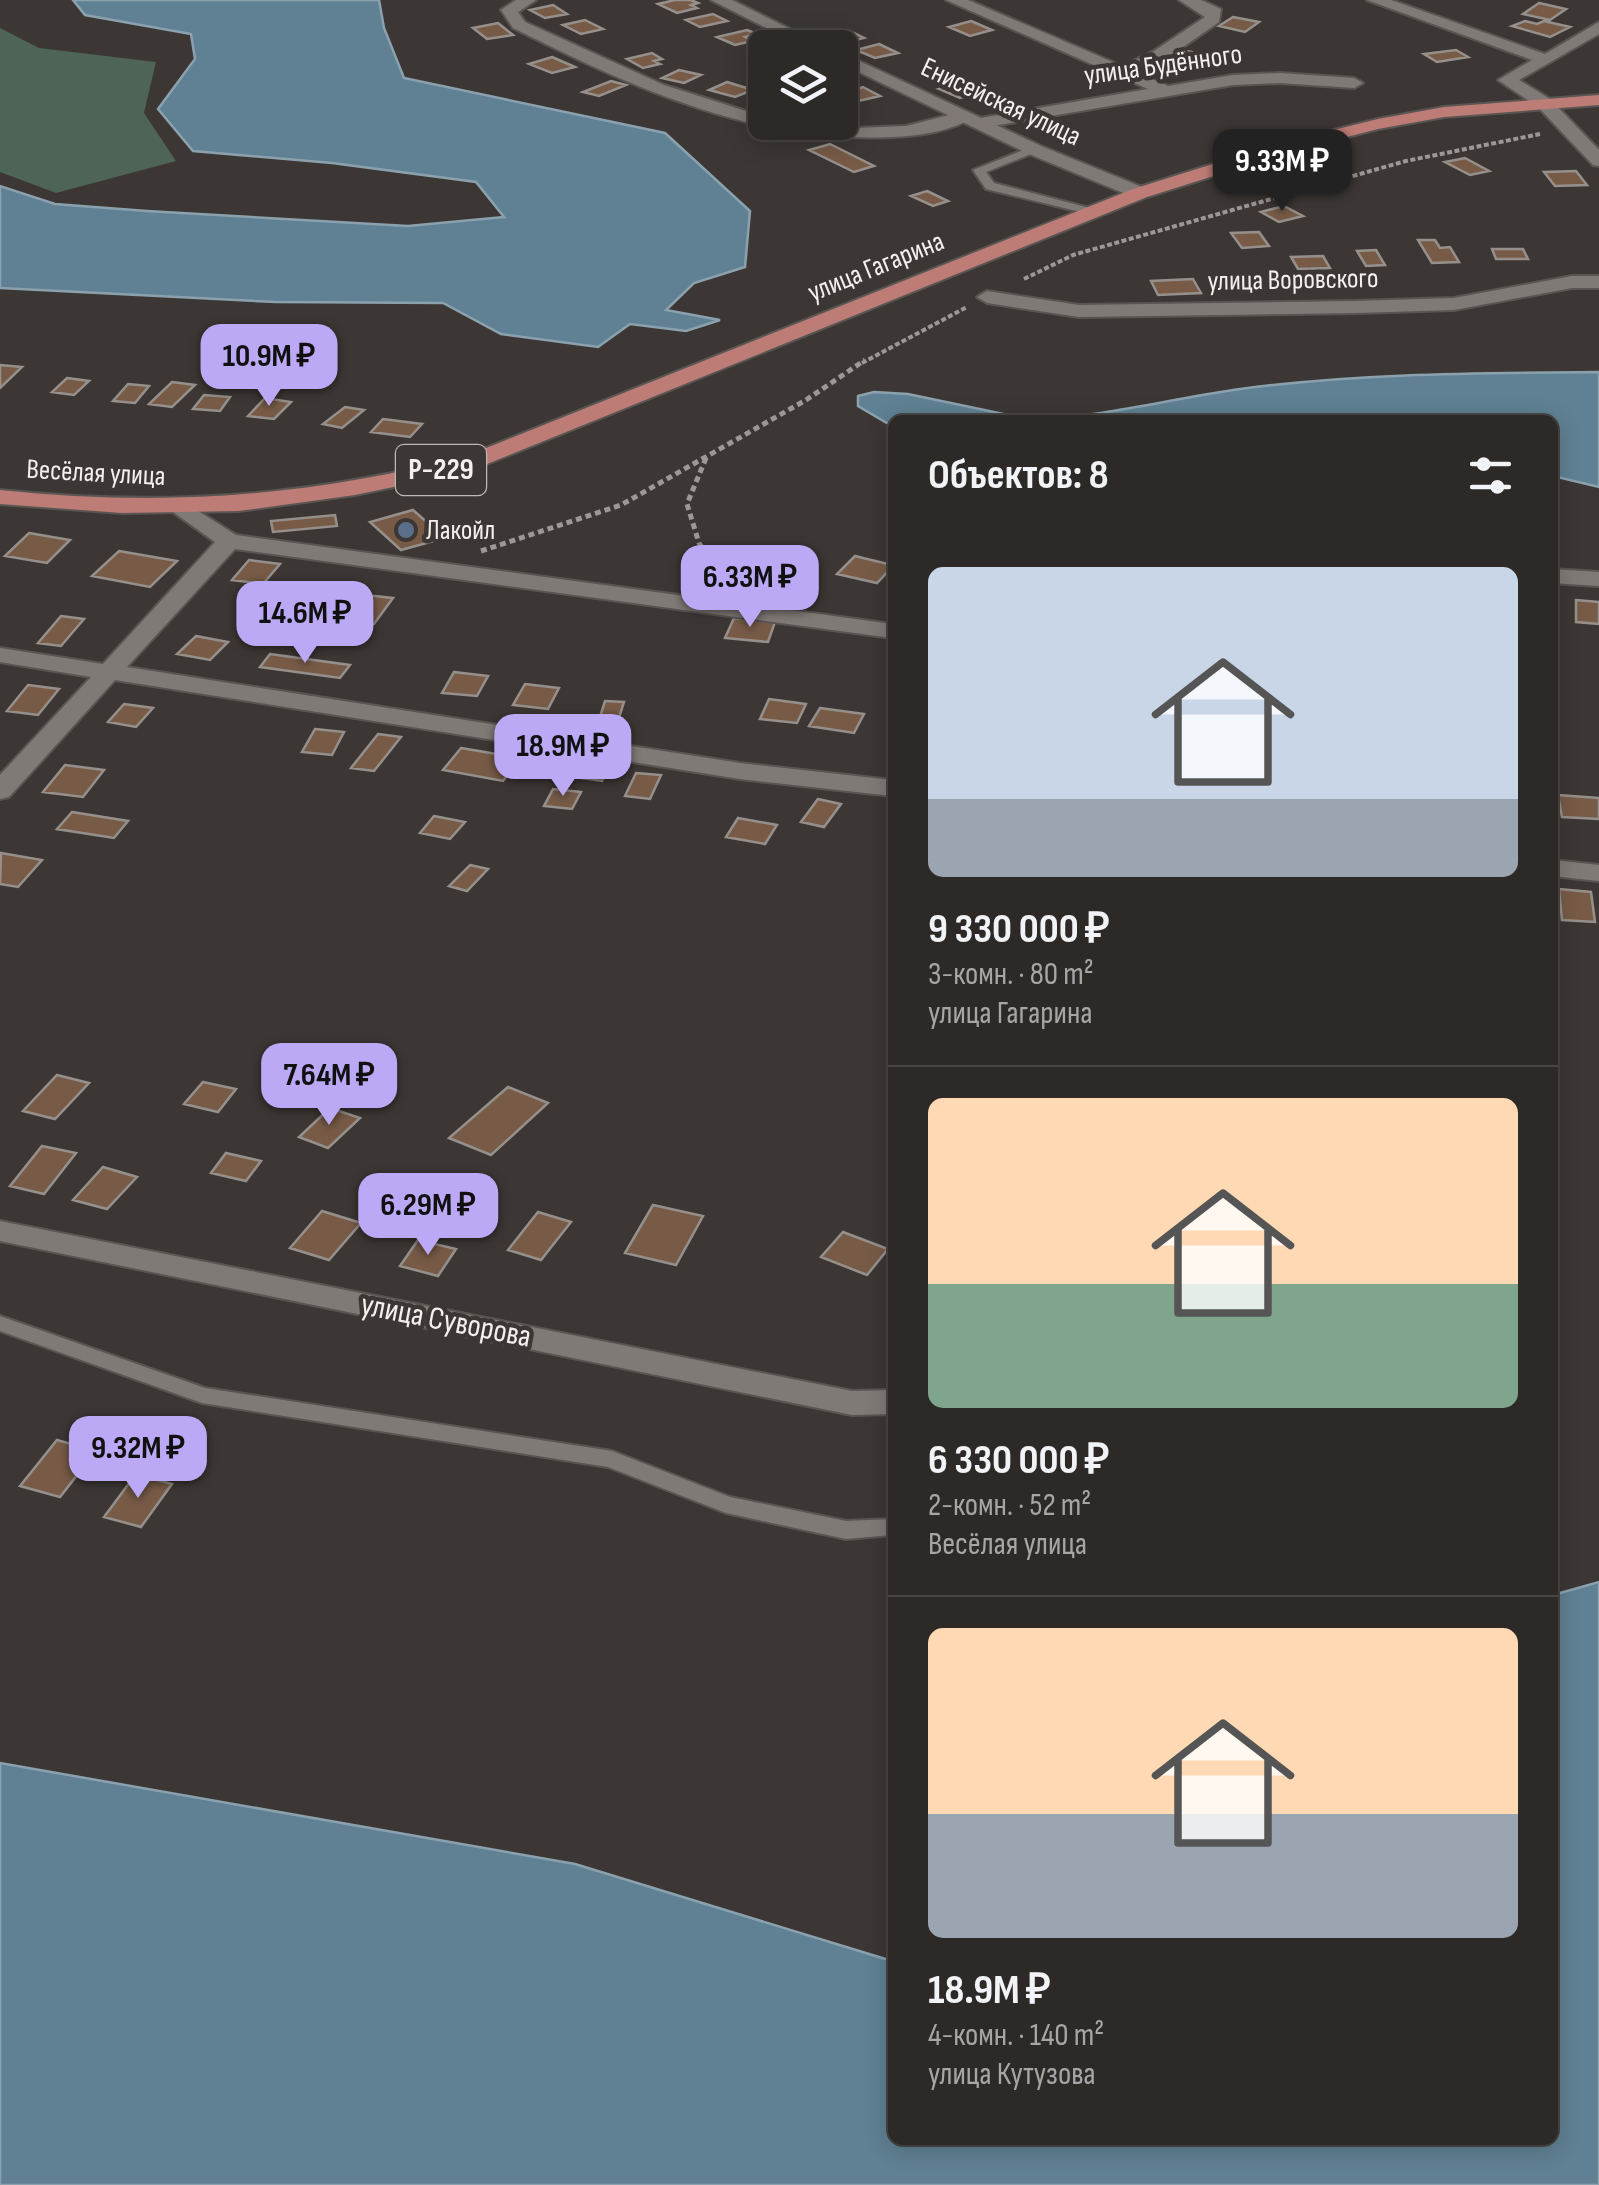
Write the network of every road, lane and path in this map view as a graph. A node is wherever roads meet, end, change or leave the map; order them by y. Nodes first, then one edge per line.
1 (528, 0) edge
2 (719, 0) edge
3 (954, 0) edge
4 (1188, 0) edge
5 (1375, 0) edge
6 (1599, 26) edge
7 (782, 30) edge
8 (1599, 47) edge
9 (1568, 48) junction
10 (1544, 59) junction
11 (858, 66) edge
12 (1120, 73) junction
13 (1354, 83) dead end
14 (1164, 90) junction
15 (1599, 100) edge
16 (1544, 103) junction
17 (973, 120) junction
18 (1566, 128) junction
19 (1035, 150) junction
20 (1599, 160) edge
21 (1140, 193) junction
22 (1093, 214) junction
23 (1599, 282) edge
24 (987, 297) junction
25 (706, 457) junction
26 (0, 496) edge
27 (181, 507) junction
28 (229, 541) junction
29 (473, 553) dead end
30 (1558, 576) edge
31 (1599, 579) edge
32 (742, 609) junction
33 (888, 630) edge
34 (0, 655) edge
35 (114, 671) junction
36 (888, 788) edge
37 (0, 790) edge
38 (1558, 869) edge
39 (1599, 873) edge
40 (0, 1230) edge
41 (0, 1323) edge
42 (888, 1402) edge
43 (888, 1527) edge

1 - 17 street, улица Будённого
2 - 7 street
3 - 12 street
4 - 12 street
5 - 10 street
6 - 9 street
8 - 9 street
9 - 10 street
10 - 16 street
11 - 17 street, Енисейская улица
12 - 14 street
13 - 14 street, улица Будённого
14 - 17 street, улица Будённого
15 - 16 main road, улица Гагарина / Р-229
16 - 18 street
16 - 21 main road, улица Гагарина / Р-229
17 - 19 street, Енисейская улица
18 - 20 street
18 - 24 path
19 - 21 street, Енисейская улица
19 - 22 lane
21 - 22 main road, улица Гагарина / Р-229
22 - 27 main road, улица Гагарина / Р-229
23 - 24 street, улица Воровского
24 - 25 path
25 - 29 path
25 - 32 path
26 - 27 main road, Весёлая улица / Р-229
27 - 28 street, Весёлая улица
28 - 32 street, Весёлая улица
28 - 35 street
30 - 31 street
32 - 33 street, Весёлая улица
34 - 35 street
35 - 36 street
35 - 37 street
38 - 39 street
40 - 42 street, улица Суворова
41 - 43 lane

